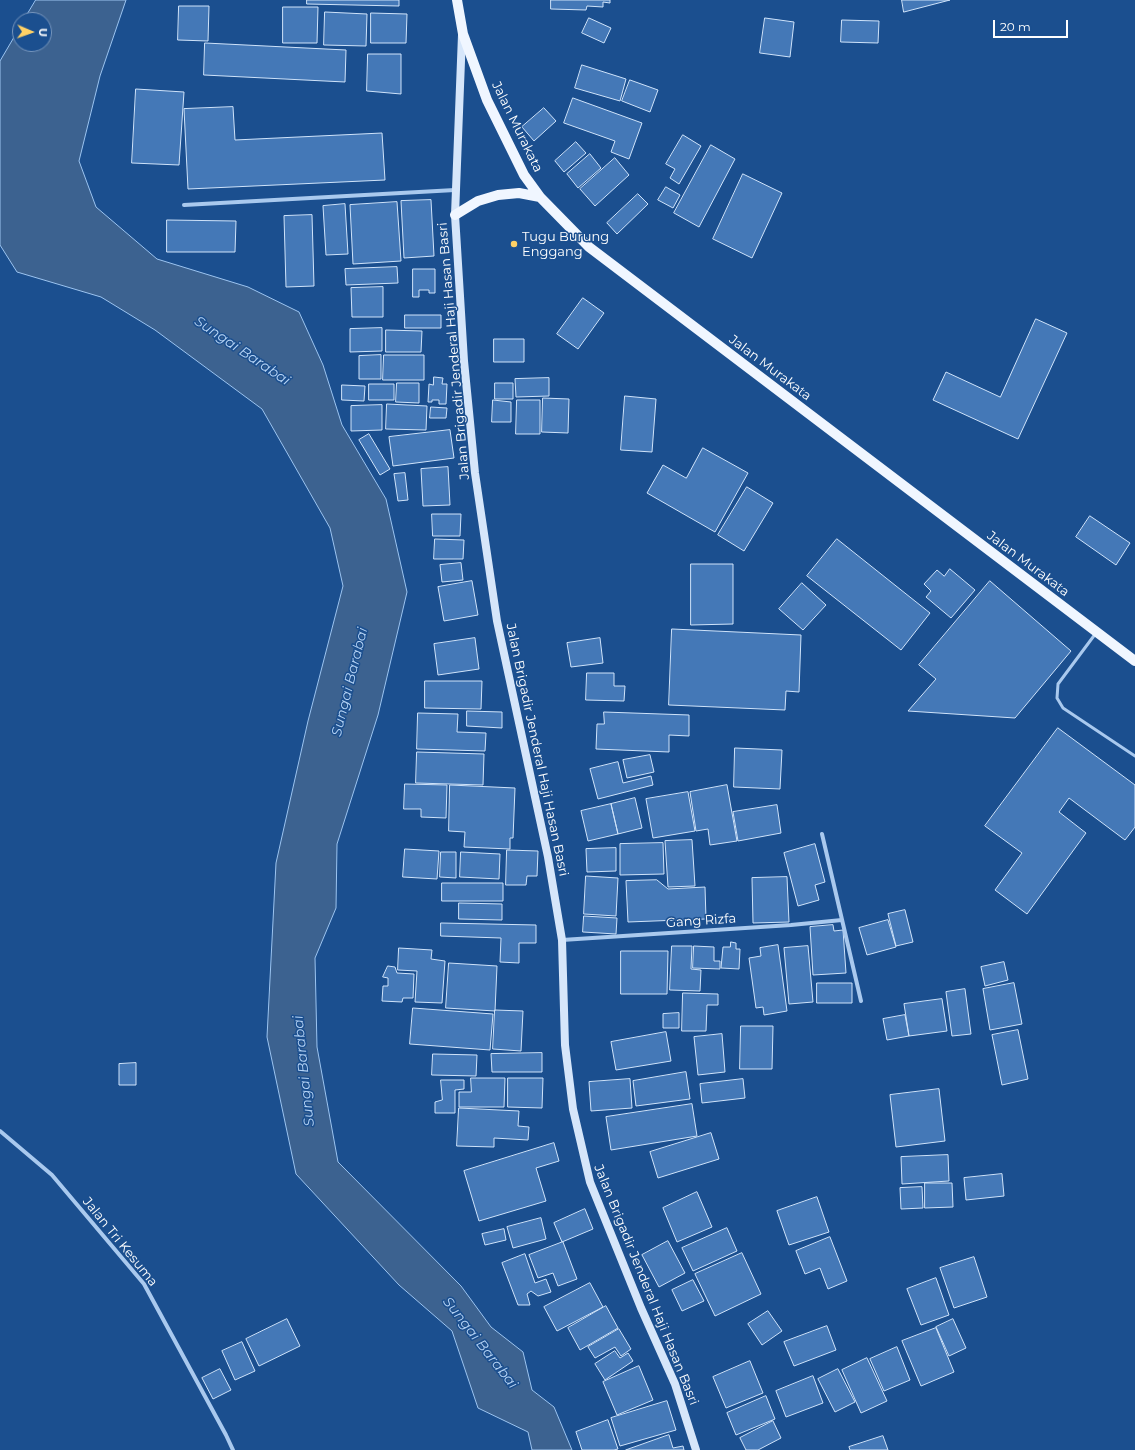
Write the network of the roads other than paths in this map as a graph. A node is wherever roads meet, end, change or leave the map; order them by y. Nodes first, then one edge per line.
1 (457, 0) edge
2 (462, 34) junction
3 (455, 190) junction
4 (540, 197) junction
5 (184, 205) dead end
6 (455, 215) junction
7 (1096, 632) junction
8 (1135, 661) edge
9 (1135, 756) edge
10 (822, 834) dead end
11 (842, 920) junction
12 (562, 940) junction
13 (861, 1001) dead end
14 (0, 1131) edge
15 (233, 1450) edge
16 (696, 1450) edge

1 - 2 main road, Jalan Murakata
2 - 3 main road, Jalan Brigadir Jenderal Haji Hasan Basri
2 - 4 main road, Jalan Murakata
3 - 5 street
3 - 6 main road, Jalan Brigadir Jenderal Haji Hasan Basri
4 - 6 main road
4 - 7 main road, Jalan Murakata
6 - 12 main road, Jalan Brigadir Jenderal Haji Hasan Basri
7 - 8 main road, Jalan Murakata
7 - 9 lane
10 - 11 street
11 - 12 street, Gang Rizfa
11 - 13 street
12 - 16 main road, Jalan Brigadir Jenderal Haji Hasan Basri
14 - 15 street, Jalan Tri Kesuma

